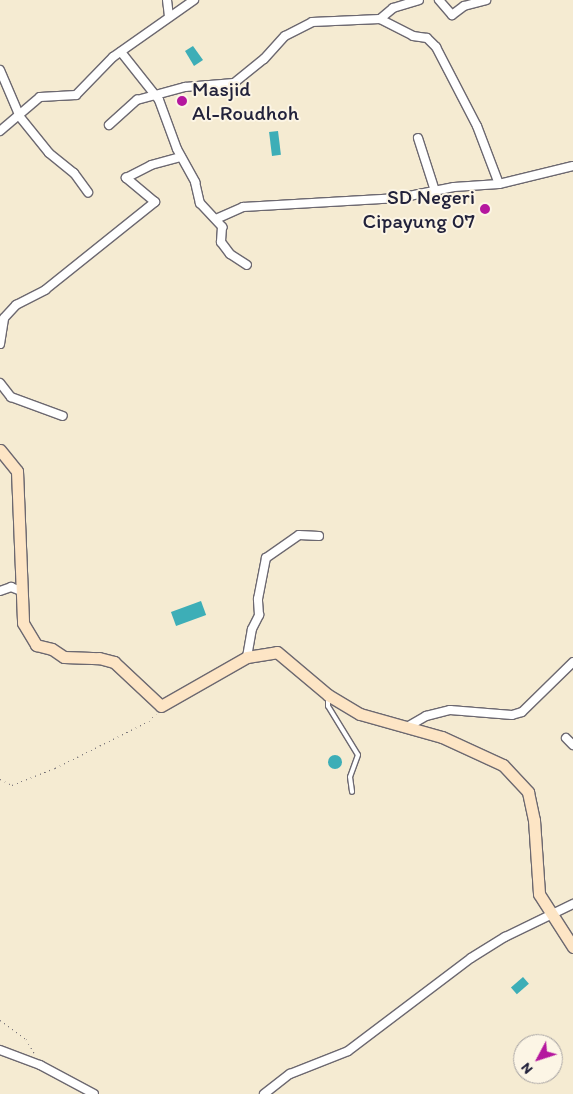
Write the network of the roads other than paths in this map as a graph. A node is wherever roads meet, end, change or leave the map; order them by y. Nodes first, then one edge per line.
1 (167, 0) edge
2 (194, 0) edge
3 (419, 0) edge
4 (439, 0) edge
5 (486, 0) edge
6 (169, 16) junction
7 (380, 19) junction
8 (121, 52) junction
9 (0, 70) edge
10 (155, 94) junction
11 (20, 117) junction
12 (109, 125) dead end
13 (0, 131) edge
14 (418, 138) dead end
15 (181, 157) junction
16 (573, 166) edge
17 (499, 184) junction
18 (434, 191) junction
19 (88, 192) dead end
20 (216, 218) junction
21 (247, 265) dead end
22 (0, 344) edge
23 (0, 384) edge
24 (63, 416) dead end
25 (0, 450) edge
26 (319, 536) dead end
27 (0, 591) edge
28 (21, 591) junction
29 (247, 657) junction
30 (573, 662) edge
31 (328, 695) junction
32 (407, 727) junction
33 (566, 738) dead end
34 (573, 745) edge
35 (352, 792) dead end
36 (573, 904) edge
37 (552, 916) junction
38 (573, 947) edge
39 (0, 1050) edge
40 (94, 1094) edge
41 (264, 1094) edge

1 - 6 street
2 - 6 street
3 - 7 street
4 - 5 street
6 - 8 street
7 - 10 street
7 - 17 street
8 - 10 street
8 - 11 street
9 - 11 street
10 - 12 street
10 - 15 street
11 - 13 street
11 - 19 street
14 - 18 street
15 - 20 street
15 - 22 street
16 - 17 street
17 - 18 street
18 - 20 street
20 - 21 street
23 - 24 street
25 - 28 street
26 - 29 street
27 - 28 street
28 - 29 street
29 - 31 street
30 - 32 street
31 - 32 street
31 - 35 lane
32 - 37 street
33 - 34 street
36 - 37 street
37 - 38 street
37 - 41 street
39 - 40 street

